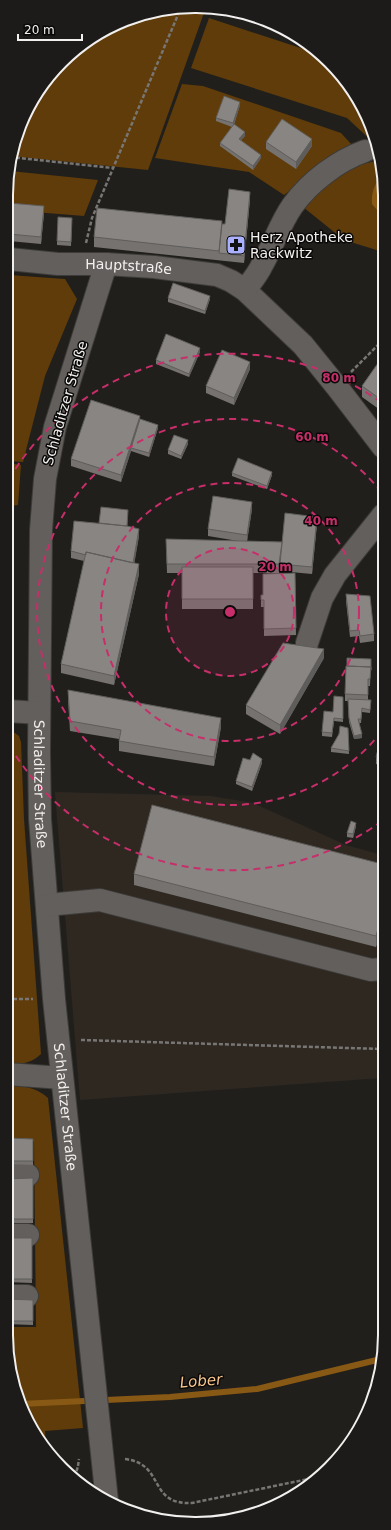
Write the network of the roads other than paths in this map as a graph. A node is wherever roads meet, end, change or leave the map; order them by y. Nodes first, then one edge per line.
1 (365, 151) dead end
2 (13, 259) edge
3 (106, 264) junction
4 (245, 290) junction
5 (378, 440) edge
6 (378, 521) edge
7 (307, 643) dead end
8 (13, 711) edge
9 (39, 713) junction
10 (47, 905) junction
11 (378, 969) edge
12 (13, 1074) edge
13 (62, 1078) junction
14 (13, 1175) edge
15 (28, 1175) dead end
16 (13, 1235) edge
17 (28, 1235) dead end
18 (106, 1494) edge

1 - 4 street
2 - 3 street, Hauptstraße
3 - 4 street, Hauptstraße
3 - 9 street, Schladitzer Straße
4 - 5 street, Hauptstraße
6 - 7 street
8 - 9 street, Schladitzer Straße
9 - 10 street, Schladitzer Straße
10 - 11 street
10 - 13 street, Schladitzer Straße
12 - 13 street
13 - 18 street, Schladitzer Straße
14 - 15 street
16 - 17 street

